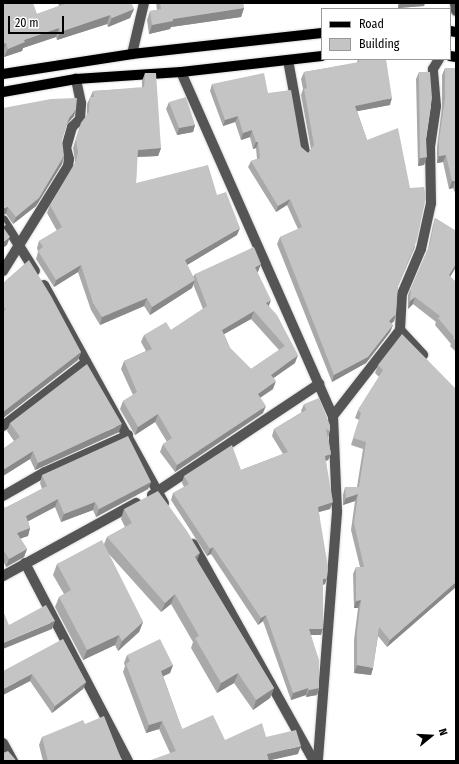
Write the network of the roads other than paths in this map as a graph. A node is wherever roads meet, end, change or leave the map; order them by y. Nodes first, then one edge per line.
1 (144, 3) edge
2 (455, 3) edge
3 (456, 11) edge
4 (321, 33) edge
5 (132, 54) junction
6 (321, 56) edge
7 (288, 60) junction
8 (438, 60) edge
9 (180, 72) junction
10 (3, 74) edge
11 (76, 79) junction
12 (3, 92) edge
13 (305, 153) edge
14 (3, 220) edge
15 (19, 248) junction
16 (3, 271) edge
17 (400, 330) junction
18 (86, 362) junction
19 (431, 364) edge
20 (319, 384) junction
21 (333, 416) junction
22 (3, 426) edge
23 (128, 435) junction
24 (156, 492) junction
25 (3, 496) edge
26 (170, 512) edge
27 (189, 537) edge
28 (25, 563) junction
29 (3, 576) edge
30 (3, 743) edge
31 (12, 761) edge
32 (128, 761) edge
33 (314, 761) edge
34 (318, 761) edge

1 - 5 street
2 - 3 street
4 - 5 main road
5 - 10 main road
6 - 7 main road
7 - 9 main road
7 - 13 street
8 - 17 street
9 - 11 main road
9 - 20 street
11 - 12 main road
11 - 15 street
14 - 15 street
15 - 16 street
15 - 18 street
17 - 19 street
17 - 21 street
18 - 22 street
18 - 23 street
20 - 21 street
20 - 24 street
21 - 34 street
23 - 24 street
23 - 25 street
24 - 26 street
24 - 28 street
27 - 33 street
28 - 29 street
28 - 32 street
30 - 31 street

